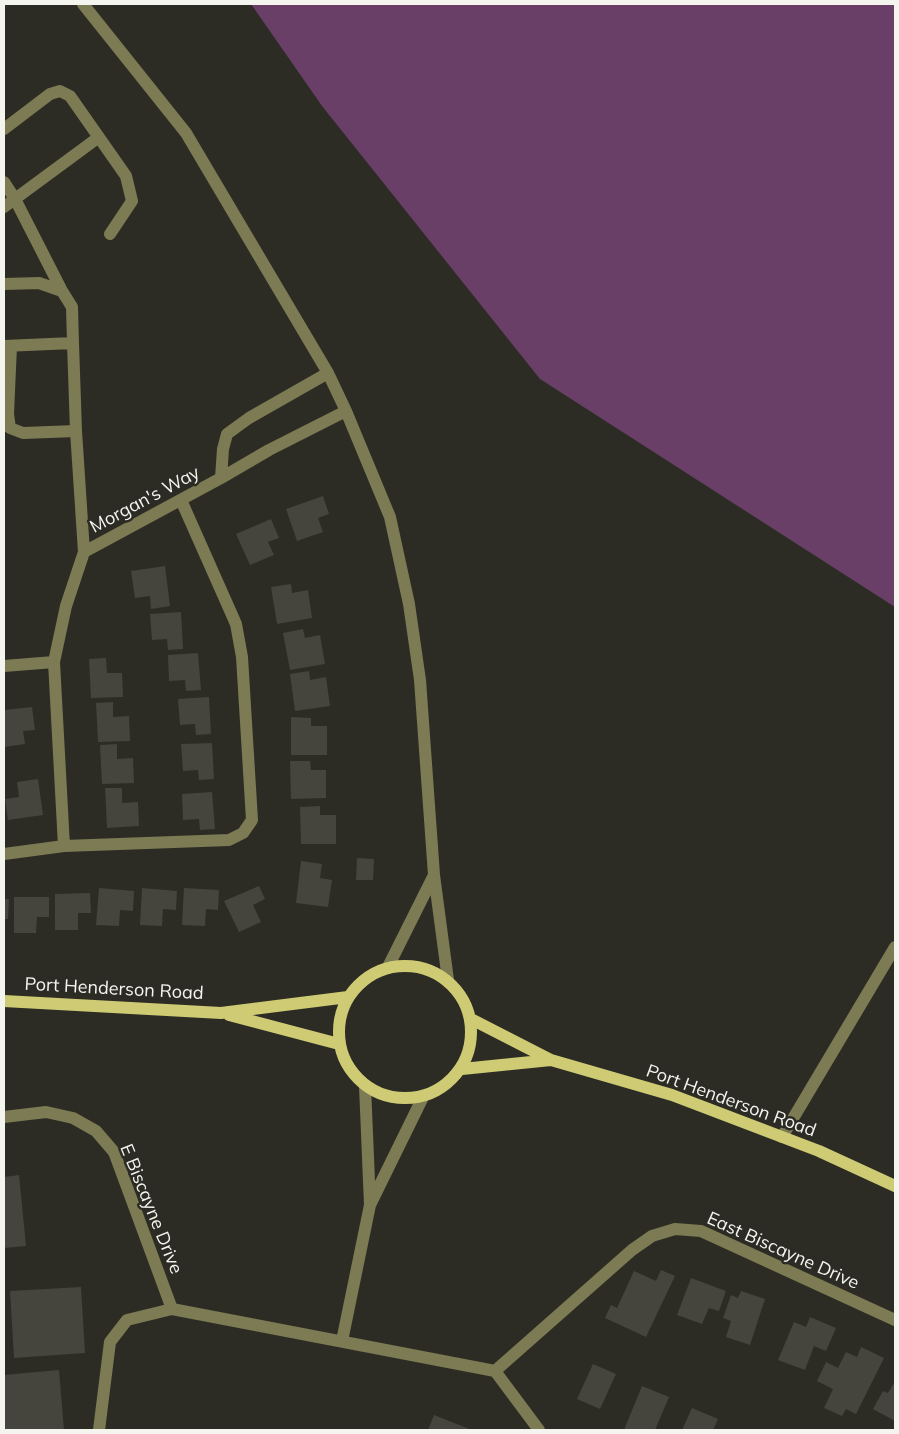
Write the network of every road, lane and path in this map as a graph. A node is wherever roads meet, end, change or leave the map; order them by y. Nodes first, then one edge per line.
1 (83, 4) edge
2 (4, 129) edge
3 (99, 137) junction
4 (4, 182) edge
5 (15, 199) junction
6 (4, 207) edge
7 (110, 234) dead end
8 (4, 284) edge
9 (62, 291) junction
10 (74, 343) junction
11 (8, 346) edge
12 (328, 373) junction
13 (346, 411) junction
14 (76, 431) junction
15 (221, 478) junction
16 (181, 500) junction
17 (84, 552) junction
18 (54, 662) junction
19 (4, 666) edge
20 (64, 846) junction
21 (4, 854) edge
22 (434, 875) junction
23 (895, 947) edge
24 (388, 967) junction
25 (448, 980) junction
26 (348, 997) junction
27 (4, 1001) edge
28 (222, 1013) junction
29 (472, 1019) junction
30 (339, 1044) junction
31 (551, 1060) junction
32 (462, 1068) junction
33 (365, 1086) junction
34 (423, 1097) junction
35 (4, 1116) edge
36 (782, 1137) junction
37 (895, 1186) edge
38 (370, 1205) junction
39 (172, 1309) junction
40 (895, 1320) edge
41 (342, 1341) junction
42 (495, 1371) junction
43 (99, 1430) edge
44 (538, 1430) edge

1 - 12 street
2 - 3 street
3 - 5 street
3 - 7 street
4 - 5 street
5 - 6 street
5 - 9 street
8 - 9 street
9 - 10 street
10 - 11 street
10 - 14 street
11 - 14 street
12 - 13 street
12 - 15 street, Morgan's Way
13 - 15 street, Morgan's Way
13 - 22 street
14 - 17 street
15 - 16 street, Morgan's Way
16 - 17 street, Morgan's Way
16 - 20 street
17 - 18 street
18 - 19 street
18 - 20 street
20 - 21 street
22 - 24 street
22 - 25 street
23 - 36 street
24 - 25 main road
24 - 26 main road
25 - 29 main road
26 - 28 main road, Port Henderson Road
26 - 30 main road
27 - 28 main road, Port Henderson Road
28 - 30 main road, Port Henderson Road
29 - 31 main road, Port Henderson Road
29 - 32 main road
30 - 33 main road
31 - 32 main road, Port Henderson Road
31 - 36 main road, Port Henderson Road
32 - 34 main road
33 - 34 main road
33 - 38 street
34 - 38 street
35 - 39 street, E Biscayne Drive
36 - 37 main road, Port Henderson Road
38 - 41 street
39 - 41 street
39 - 43 street
40 - 42 street, East Biscayne Drive
41 - 42 street
42 - 44 street

